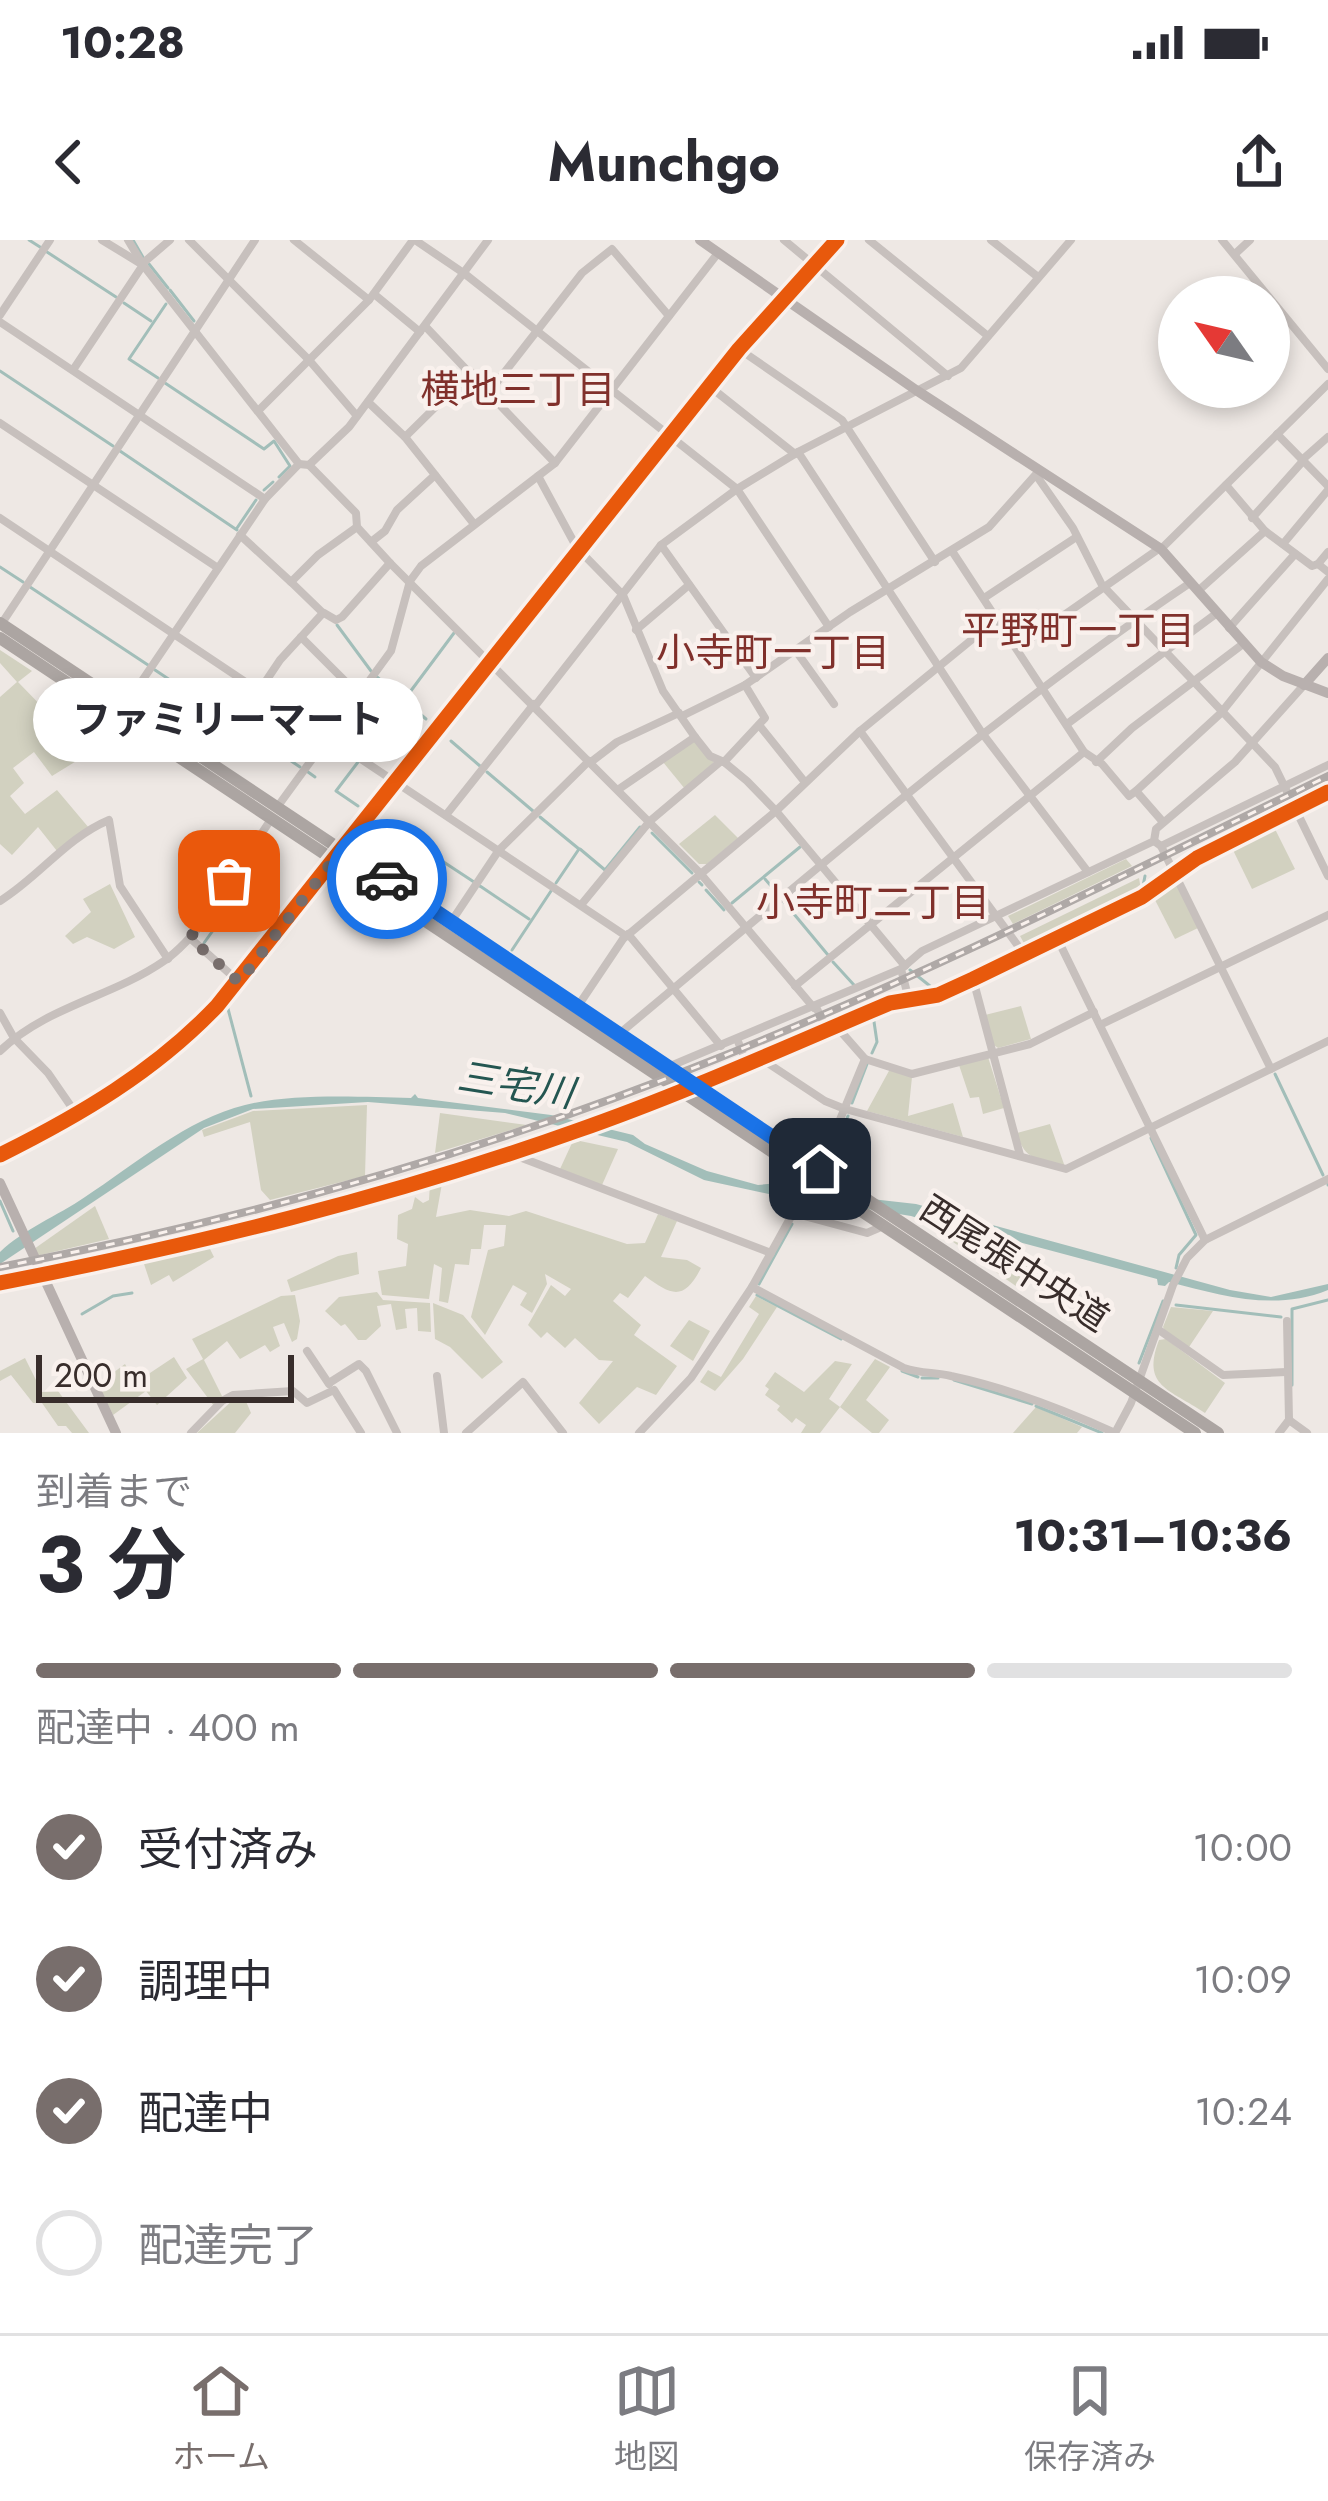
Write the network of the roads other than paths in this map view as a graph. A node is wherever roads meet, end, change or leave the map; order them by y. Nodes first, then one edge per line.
1 (50, 240) edge
2 (102, 240) edge
3 (128, 240) edge
4 (170, 240) edge
5 (189, 240) edge
6 (255, 240) edge
7 (294, 240) edge
8 (414, 240) edge
9 (488, 240) edge
10 (700, 240) edge
11 (784, 240) edge
12 (837, 240) edge
13 (869, 240) edge
14 (992, 240) edge
15 (1071, 240) edge
16 (1222, 240) edge
17 (1250, 240) edge
18 (718, 253) junction
19 (1235, 254) junction
20 (143, 264) junction
21 (812, 266) junction
22 (465, 274) junction
23 (1038, 277) junction
24 (230, 278) junction
25 (371, 297) junction
26 (782, 297) junction
27 (669, 316) junction
28 (0, 318) edge
29 (423, 329) junction
30 (537, 330) junction
31 (195, 331) junction
32 (988, 336) junction
33 (739, 349) junction
34 (309, 360) junction
35 (1328, 369) edge
36 (73, 370) junction
37 (471, 372) junction
38 (948, 376) junction
39 (1328, 384) edge
40 (709, 386) junction
41 (611, 389) junction
42 (916, 390) junction
43 (490, 391) junction
44 (368, 402) junction
45 (258, 411) junction
46 (139, 415) junction
47 (357, 416) junction
48 (0, 423) edge
49 (844, 424) junction
50 (1277, 434) junction
51 (670, 435) junction
52 (405, 437) junction
53 (1328, 437) edge
54 (796, 453) junction
55 (1302, 460) junction
56 (555, 463) junction
57 (304, 464) junction
58 (1037, 473) junction
59 (435, 475) junction
60 (538, 476) junction
61 (93, 484) junction
62 (1226, 485) junction
63 (736, 488) junction
64 (1328, 488) edge
65 (265, 499) junction
66 (0, 518) edge
67 (1252, 518) junction
68 (474, 524) junction
69 (357, 527) junction
70 (1265, 531) junction
71 (240, 535) junction
72 (1076, 538) junction
73 (371, 542) junction
74 (1282, 544) junction
75 (661, 545) junction
76 (577, 548) junction
77 (1160, 548) junction
78 (49, 551) junction
79 (952, 551) junction
80 (1328, 552) edge
81 (1295, 554) junction
82 (935, 562) junction
83 (390, 563) junction
84 (1318, 564) junction
85 (218, 568) junction
86 (1328, 576) edge
87 (410, 581) junction
88 (291, 582) junction
89 (689, 585) junction
90 (1104, 587) junction
91 (1194, 587) junction
92 (888, 590) junction
93 (622, 595) junction
94 (984, 598) junction
95 (323, 614) junction
96 (1217, 614) junction
97 (998, 619) junction
98 (1135, 620) junction
99 (0, 623) edge
100 (829, 627) junction
101 (1229, 628) junction
102 (636, 630) junction
103 (173, 634) junction
104 (0, 638) edge
105 (301, 638) junction
106 (1243, 644) junction
107 (1017, 648) junction
108 (796, 651) junction
109 (1163, 651) junction
110 (1328, 658) edge
111 (490, 660) junction
112 (1261, 662) junction
113 (938, 666) junction
114 (756, 678) junction
115 (1192, 682) junction
116 (746, 685) junction
117 (1304, 685) junction
118 (1043, 686) junction
119 (260, 691) junction
120 (1328, 694) edge
121 (359, 695) junction
122 (834, 704) dead end
123 (534, 705) junction
124 (125, 706) junction
125 (1221, 713) junction
126 (681, 714) junction
127 (1066, 724) junction
128 (759, 725) junction
129 (860, 731) junction
130 (982, 733) junction
131 (328, 736) junction
132 (695, 737) junction
133 (1251, 745) junction
134 (1084, 752) junction
135 (590, 762) junction
136 (722, 762) junction
137 (1096, 762) junction
138 (212, 763) junction
139 (1328, 765) edge
140 (395, 781) junction
141 (804, 782) junction
142 (1285, 787) junction
143 (619, 789) junction
144 (1136, 790) junction
145 (1328, 792) edge
146 (1029, 794) junction
147 (908, 795) junction
148 (1295, 808) junction
149 (776, 811) junction
150 (275, 812) junction
151 (446, 815) junction
152 (650, 821) junction
153 (1163, 822) junction
154 (1158, 844) junction
155 (500, 850) junction
156 (338, 854) junction
157 (952, 856) junction
158 (822, 866) junction
159 (1088, 872) junction
160 (700, 874) junction
161 (1175, 874) junction
162 (1328, 876) edge
163 (0, 901) edge
164 (581, 905) junction
165 (1328, 914) edge
166 (997, 916) junction
167 (452, 922) junction
168 (871, 925) junction
169 (746, 928) junction
170 (627, 935) junction
171 (190, 938) junction
172 (1058, 938) junction
173 (1024, 954) junction
174 (168, 958) junction
175 (903, 968) junction
176 (1221, 968) junction
177 (973, 979) junction
178 (239, 982) junction
179 (795, 986) junction
180 (674, 989) junction
181 (909, 1000) junction
182 (578, 1006) junction
183 (815, 1008) junction
184 (1094, 1012) junction
185 (0, 1013) edge
186 (1100, 1025) junction
187 (832, 1028) junction
188 (619, 1034) junction
189 (14, 1038) junction
190 (737, 1039) junction
191 (1328, 1041) edge
192 (721, 1046) junction
193 (0, 1051) edge
194 (993, 1053) junction
195 (760, 1058) junction
196 (865, 1059) junction
197 (747, 1064) junction
198 (668, 1067) junction
199 (1271, 1069) junction
200 (694, 1084) junction
201 (679, 1091) junction
202 (845, 1109) junction
203 (76, 1115) junction
204 (1150, 1129) junction
205 (508, 1153) junction
206 (0, 1155) edge
207 (1020, 1156) junction
208 (814, 1174) junction
209 (1328, 1179) edge
210 (0, 1183) edge
211 (878, 1225) junction
212 (1205, 1240) junction
213 (771, 1253) junction
214 (40, 1276) junction
215 (0, 1283) edge
216 (752, 1287) junction
217 (1287, 1321) dead end
218 (1159, 1330) junction
219 (307, 1351) dead end
220 (1286, 1372) junction
221 (436, 1376) dead end
222 (331, 1386) junction
223 (1137, 1387) junction
224 (1288, 1420) junction
225 (116, 1433) edge
226 (191, 1433) edge
227 (361, 1433) edge
228 (397, 1433) edge
229 (444, 1433) edge
230 (466, 1433) edge
231 (563, 1433) edge
232 (639, 1433) edge
233 (1195, 1433) edge
234 (1218, 1433) edge
235 (1279, 1433) edge
236 (1306, 1433) edge

1 - 28 street
2 - 20 street
3 - 20 street
4 - 20 street
5 - 24 street
6 - 24 street
7 - 25 street
8 - 22 street
8 - 25 street
9 - 22 street
10 - 18 street
11 - 21 street
12 - 21 street
13 - 32 street
14 - 23 street
15 - 23 street
16 - 19 street
17 - 19 street
18 - 26 street
18 - 27 street
19 - 35 street
20 - 31 street
20 - 36 street
21 - 26 street
21 - 38 street
22 - 29 street
22 - 30 street
23 - 32 street
24 - 31 street
24 - 34 street
25 - 29 street
25 - 34 street
26 - 33 street
26 - 42 street
27 - 30 street
27 - 41 street
28 - 36 street
29 - 37 street
29 - 44 street
30 - 41 street
30 - 43 street
31 - 45 street
31 - 46 street
32 - 38 street
33 - 40 street
33 - 49 street
34 - 45 street
34 - 47 street
36 - 46 street
37 - 43 street
37 - 52 street
38 - 42 street
39 - 50 street
40 - 51 street
40 - 54 street
41 - 51 street
41 - 56 street
42 - 49 street
42 - 58 street
43 - 56 street
44 - 47 street
44 - 52 street
45 - 57 street
46 - 61 street
46 - 65 street
47 - 57 street
48 - 61 street
49 - 54 street
49 - 82 street
50 - 55 street
50 - 62 street
51 - 63 street
51 - 76 street
52 - 59 street
53 - 55 street
54 - 63 street
54 - 92 street
55 - 64 street
55 - 67 street
56 - 60 street
57 - 65 street
57 - 69 street
58 - 72 street
58 - 77 street
58 - 79 street
59 - 68 street
59 - 73 street
60 - 68 street
60 - 76 street
61 - 78 street
61 - 85 street
62 - 67 street
62 - 77 street
63 - 75 street
63 - 100 street
64 - 74 street
65 - 71 street
66 - 78 street
67 - 70 street
68 - 87 street
69 - 73 street
69 - 88 street
70 - 74 street
70 - 91 street
71 - 85 street
71 - 88 street
72 - 90 street
72 - 94 street
73 - 83 street
74 - 81 street
75 - 89 street
75 - 93 street
76 - 93 street
76 - 111 street
77 - 90 street
77 - 91 street
78 - 99 street
78 - 103 street
79 - 82 street
79 - 94 street
80 - 84 street
81 - 84 street
81 - 101 street
82 - 92 street
83 - 87 street
83 - 95 street
84 - 86 street
85 - 103 street
86 - 112 street
87 - 111 street
87 - 121 street
88 - 95 street
89 - 102 street
89 - 114 street
90 - 98 street
90 - 107 street
91 - 96 street
91 - 98 street
92 - 100 street
92 - 113 street
93 - 102 street
93 - 123 street
94 - 97 street
95 - 105 street
96 - 101 street
96 - 109 street
97 - 107 street
97 - 113 street
98 - 109 street
98 - 118 street
99 - 124 main road, 西尾張中央道
100 - 108 street
101 - 106 street
102 - 126 street
103 - 119 street
103 - 124 street
104 - 150 main road, 西尾張中央道
105 - 119 street
105 - 121 street
106 - 112 street
106 - 115 street
107 - 118 street
108 - 114 street
108 - 122 street
109 - 115 street
109 - 127 street
110 - 117 street
111 - 123 street
111 - 140 street
112 - 117 street
112 - 125 street
113 - 129 street
113 - 130 street
114 - 116 street
115 - 125 street
115 - 137 street
116 - 126 street
116 - 128 street
117 - 120 street
117 - 133 street
118 - 127 street
118 - 130 street
119 - 131 street
119 - 138 street
121 - 131 street
123 - 135 street
123 - 151 street
124 - 138 main road, 西尾張中央道
125 - 133 street
125 - 144 street
126 - 132 street
126 - 135 street
127 - 134 street
128 - 136 street
128 - 141 street
129 - 141 street
129 - 147 street
130 - 146 street
130 - 147 street
131 - 140 street
131 - 150 street
132 - 136 street
132 - 143 street
133 - 142 street
133 - 153 street
134 - 137 street
134 - 146 street
135 - 143 street
135 - 155 street
136 - 149 street
136 - 152 street
137 - 144 street
138 - 150 main road, 西尾張中央道
139 - 142 street
140 - 151 street
140 - 156 street
141 - 149 street
142 - 148 street
142 - 154 street
143 - 152 street
144 - 153 street
145 - 148 street
146 - 157 street
146 - 159 street
147 - 157 street
147 - 158 street
148 - 161 street
148 - 162 street
149 - 158 street
149 - 160 street
150 - 156 main road, 西尾張中央道
150 - 171 street
151 - 155 street
152 - 160 street
152 - 164 street
153 - 154 street
154 - 159 street
154 - 161 street
155 - 164 street
155 - 167 street
156 - 167 main road, 西尾張中央道
156 - 178 street
156 - 201 main road, 西尾張中央道
157 - 166 street
157 - 168 street
158 - 168 street
158 - 169 street
159 - 166 street
160 - 169 street
160 - 170 street
161 - 172 street
161 - 176 street
163 - 174 street
164 - 170 street
165 - 176 street
166 - 173 street
166 - 175 street
167 - 182 main road, 西尾張中央道
168 - 175 street
168 - 179 street
169 - 179 street
169 - 180 street
170 - 180 street
170 - 182 street
171 - 174 street
171 - 178 street
172 - 173 street
172 - 184 street
173 - 177 street
174 - 189 street
175 - 181 street
175 - 183 street
176 - 186 street
176 - 199 street
177 - 181 street
177 - 194 street
178 - 203 street
179 - 183 street
180 - 188 street
180 - 192 street
181 - 187 street
182 - 188 main road, 西尾張中央道
183 - 187 street
183 - 190 street
184 - 186 street
184 - 194 street
185 - 189 street
186 - 204 street
187 - 195 street
187 - 196 street
188 - 198 main road, 西尾張中央道
189 - 193 street
189 - 203 street
190 - 192 street
190 - 197 street
191 - 199 street
192 - 198 street
194 - 196 street
194 - 207 street
195 - 197 street
195 - 202 street
196 - 202 street
197 - 200 street
198 - 200 main road, 西尾張中央道
199 - 204 street
200 - 201 street
200 - 208 main road, 西尾張中央道
201 - 205 street
201 - 208 main road, 西尾張中央道
202 - 207 street
202 - 208 street
203 - 206 street
204 - 207 street
204 - 212 street
205 - 213 street
205 - 214 street
208 - 211 main road, 西尾張中央道
208 - 223 main road, 西尾張中央道
209 - 212 street
210 - 214 street
211 - 213 street
211 - 223 main road, 西尾張中央道
212 - 218 street
213 - 216 street
214 - 215 street
214 - 225 street
216 - 223 street
216 - 232 street
217 - 220 street
218 - 220 street
218 - 223 street
219 - 222 street
220 - 224 street
221 - 229 street
222 - 226 street
222 - 227 street
222 - 228 street
223 - 233 main road, 西尾張中央道
223 - 234 main road, 西尾張中央道
224 - 235 street
224 - 236 street
230 - 231 street

